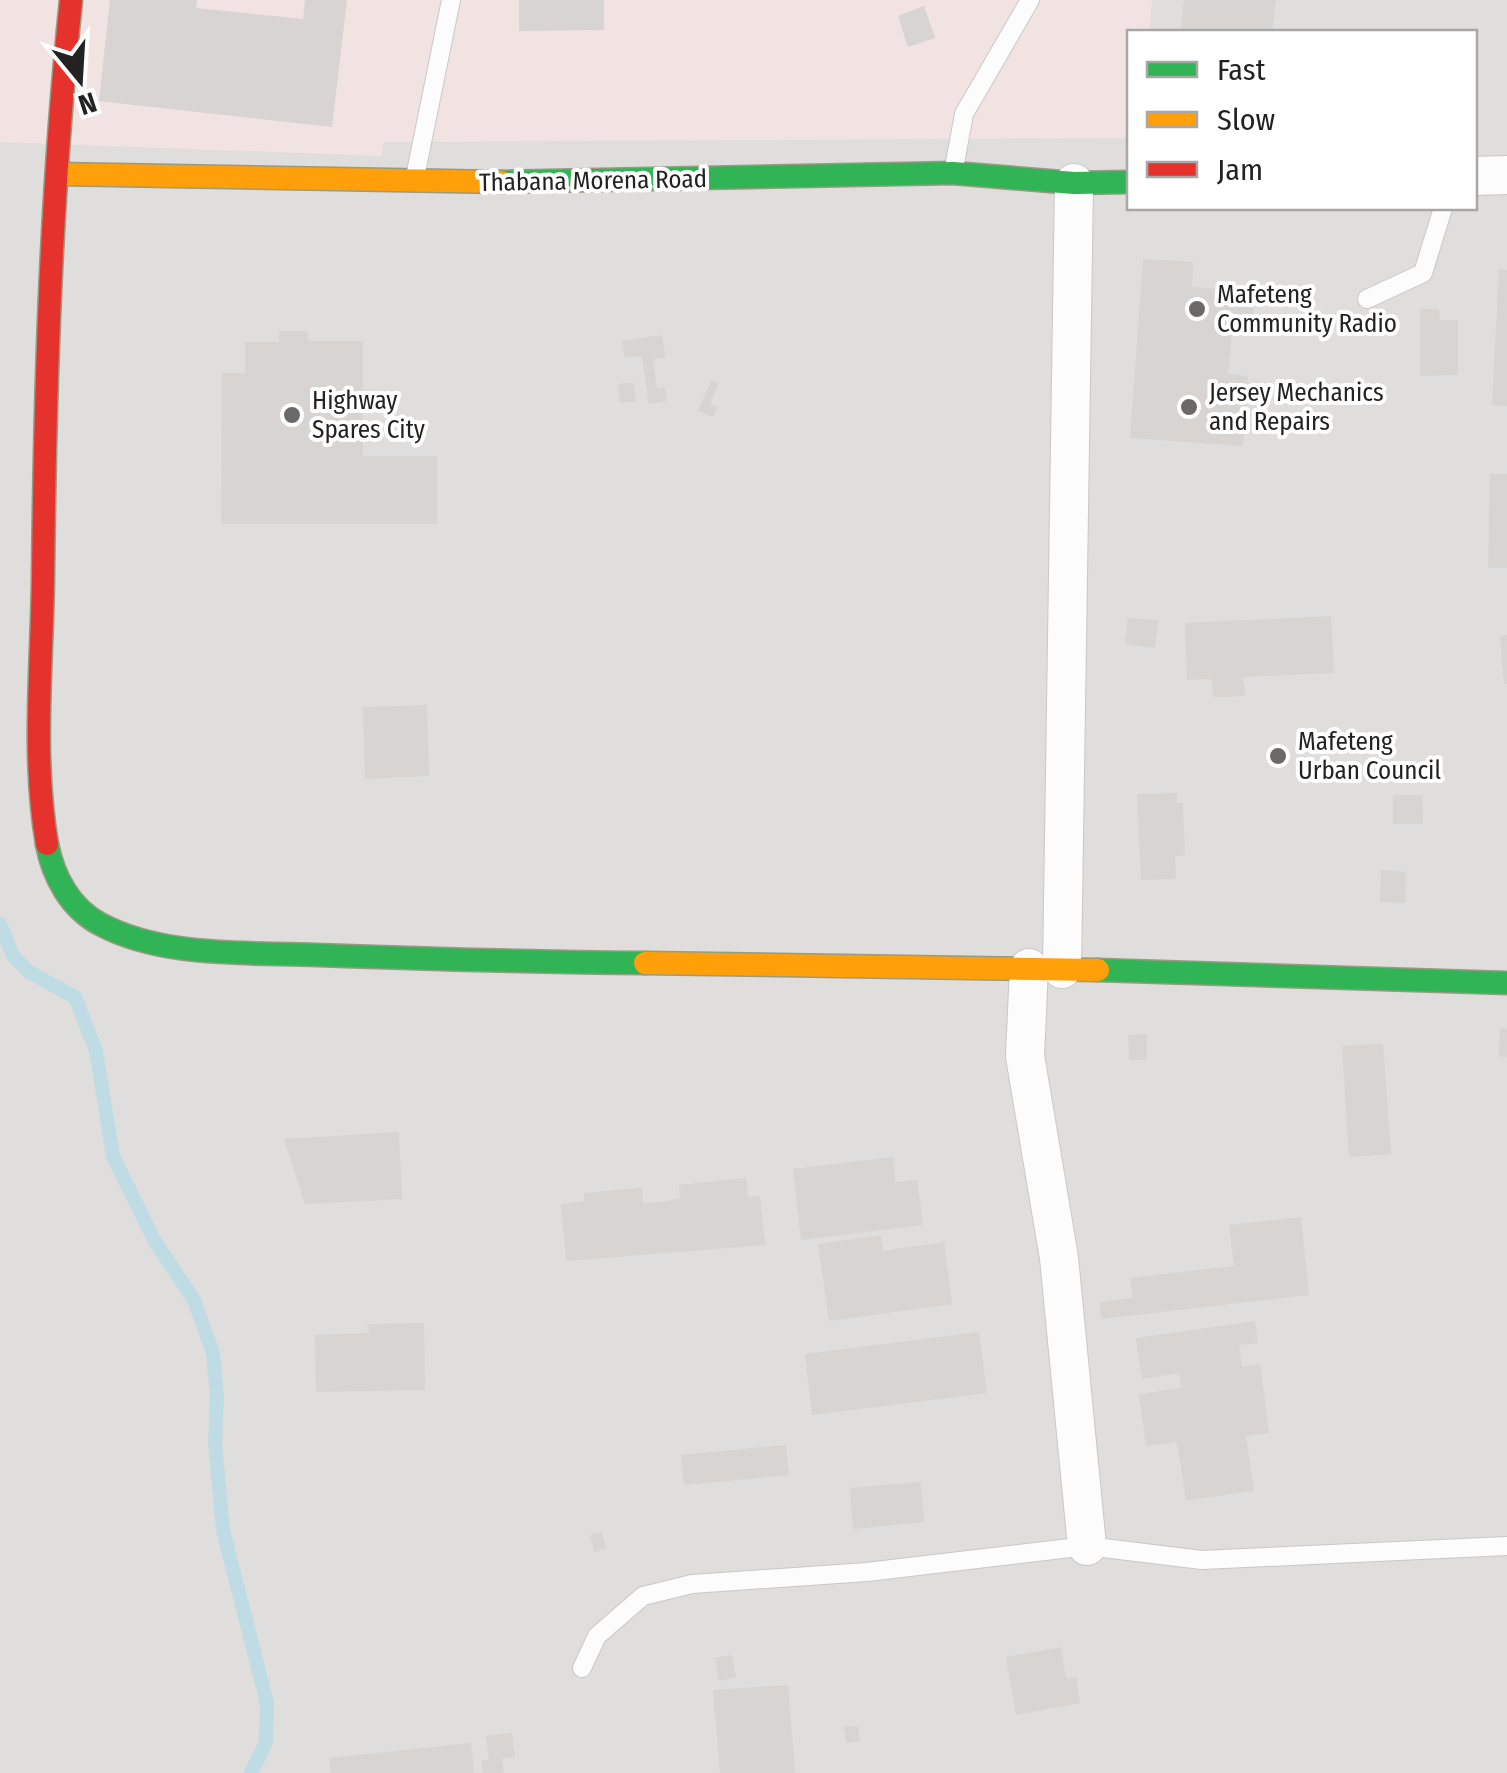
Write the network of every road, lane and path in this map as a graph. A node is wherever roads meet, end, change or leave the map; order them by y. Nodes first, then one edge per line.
1 (71, 0) edge
2 (451, 0) edge
3 (1030, 0) edge
4 (953, 173) junction
5 (57, 174) junction
6 (1507, 175) edge
7 (1477, 176) edge
8 (414, 182) junction
9 (1127, 182) edge
10 (1074, 183) junction
11 (1442, 210) edge
12 (1367, 299) dead end
13 (1046, 968) junction
14 (1507, 983) edge
15 (1087, 1546) junction
16 (1507, 1546) edge
17 (582, 1668) dead end

1 - 5 street
2 - 8 lane
3 - 4 lane
4 - 8 street, Thabana Morena Road
4 - 10 street, Thabana Morena Road
5 - 8 street, Thabana Morena Road
5 - 13 street
6 - 7 street
9 - 10 street, Thabana Morena Road
10 - 13 street
11 - 12 lane
13 - 14 street
13 - 15 street
15 - 16 lane
15 - 17 lane

